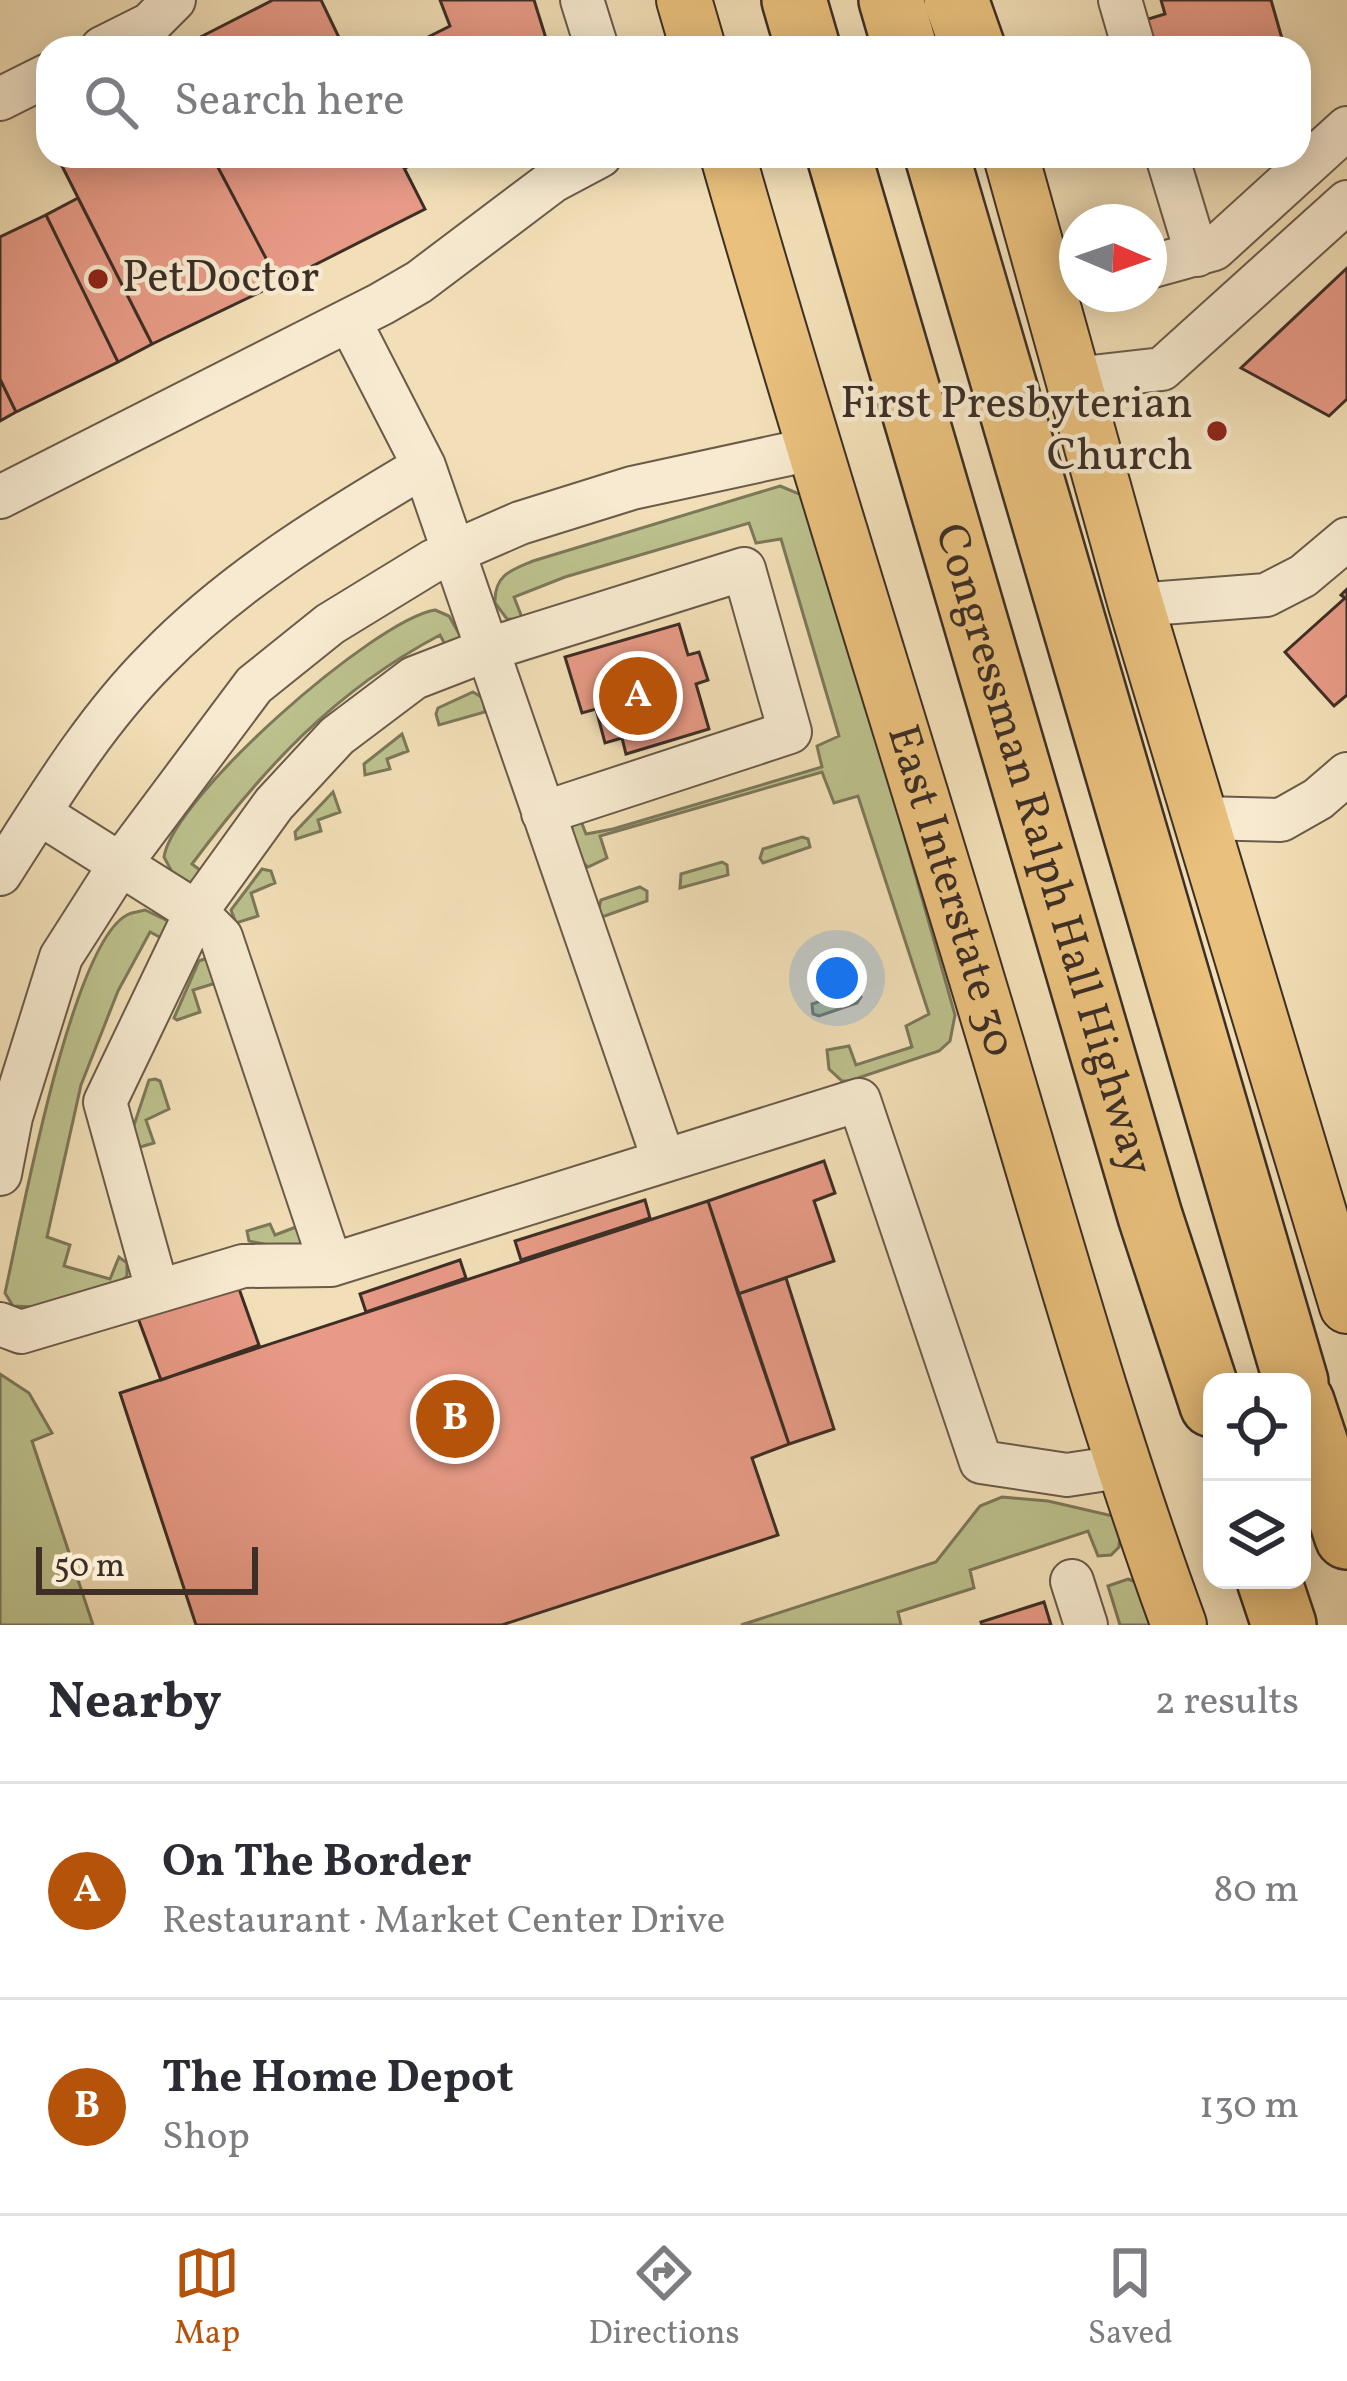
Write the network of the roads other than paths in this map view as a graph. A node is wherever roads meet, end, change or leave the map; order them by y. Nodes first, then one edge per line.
1 (174, 0) edge
2 (582, 0) edge
3 (684, 0) edge
4 (794, 0) edge
5 (891, 0) edge
6 (956, 0) edge
7 (970, 0) edge
8 (1120, 0) edge
9 (126, 36) edge
10 (593, 36) edge
11 (694, 36) edge
12 (804, 36) edge
13 (902, 36) edge
14 (969, 36) edge
15 (979, 36) edge
16 (1131, 36) edge
17 (36, 81) edge
18 (0, 100) edge
19 (1347, 128) edge
20 (1311, 161) edge
21 (578, 168) edge
22 (731, 168) edge
23 (843, 168) edge
24 (941, 168) edge
25 (1016, 168) edge
26 (1171, 168) edge
27 (1303, 168) edge
28 (1347, 202) edge
29 (1197, 256) junction
30 (1167, 263) edge
31 (1059, 280) edge
32 (1065, 312) edge
33 (350, 322) junction
34 (1074, 379) junction
35 (812, 448) junction
36 (424, 466) junction
37 (0, 497) edge
38 (1347, 538) edge
39 (452, 553) junction
40 (1136, 605) junction
41 (489, 649) junction
42 (1347, 774) edge
43 (39, 813) junction
44 (543, 813) junction
45 (1202, 818) junction
46 (121, 863) junction
47 (0, 874) edge
48 (196, 912) junction
49 (664, 1161) junction
50 (0, 1174) edge
51 (1333, 1207) edge
52 (331, 1265) junction
53 (157, 1289) junction
54 (1347, 1306) edge
55 (0, 1324) edge
56 (1293, 1373) edge
57 (1203, 1378) edge
58 (1311, 1429) edge
59 (1126, 1466) junction
60 (1347, 1537) edge
61 (1072, 1581) dead end
62 (1273, 1589) edge
63 (1086, 1625) edge
64 (1179, 1625) edge
65 (1284, 1625) edge

1 - 9 street
2 - 10 street
3 - 11 main road
4 - 12 highway
5 - 13 highway
6 - 14 highway
7 - 15 main road
8 - 16 street
17 - 18 street
19 - 20 street
21 - 33 street
22 - 35 main road, East Interstate 30
23 - 57 highway, Congressman Ralph Hall Highway
24 - 56 highway, Congressman Ralph Hall Highway
25 - 31 main road
26 - 29 street
27 - 29 street
28 - 34 street
29 - 30 street
32 - 34 main road
33 - 36 street
33 - 37 street
34 - 40 main road
35 - 39 street
35 - 59 main road, East Interstate 30
36 - 39 street
36 - 43 street
38 - 40 street
39 - 41 street
39 - 46 street
40 - 45 main road
41 - 44 street
41 - 44 street
41 - 48 street
42 - 45 street
43 - 46 street
43 - 47 street
44 - 49 street
45 - 51 main road
46 - 48 street
46 - 50 street
48 - 52 street
48 - 53 street
49 - 52 street
49 - 59 street
51 - 54 main road
52 - 53 street
53 - 55 street
58 - 60 highway
59 - 64 main road, East Interstate 30
61 - 63 street
62 - 65 highway

